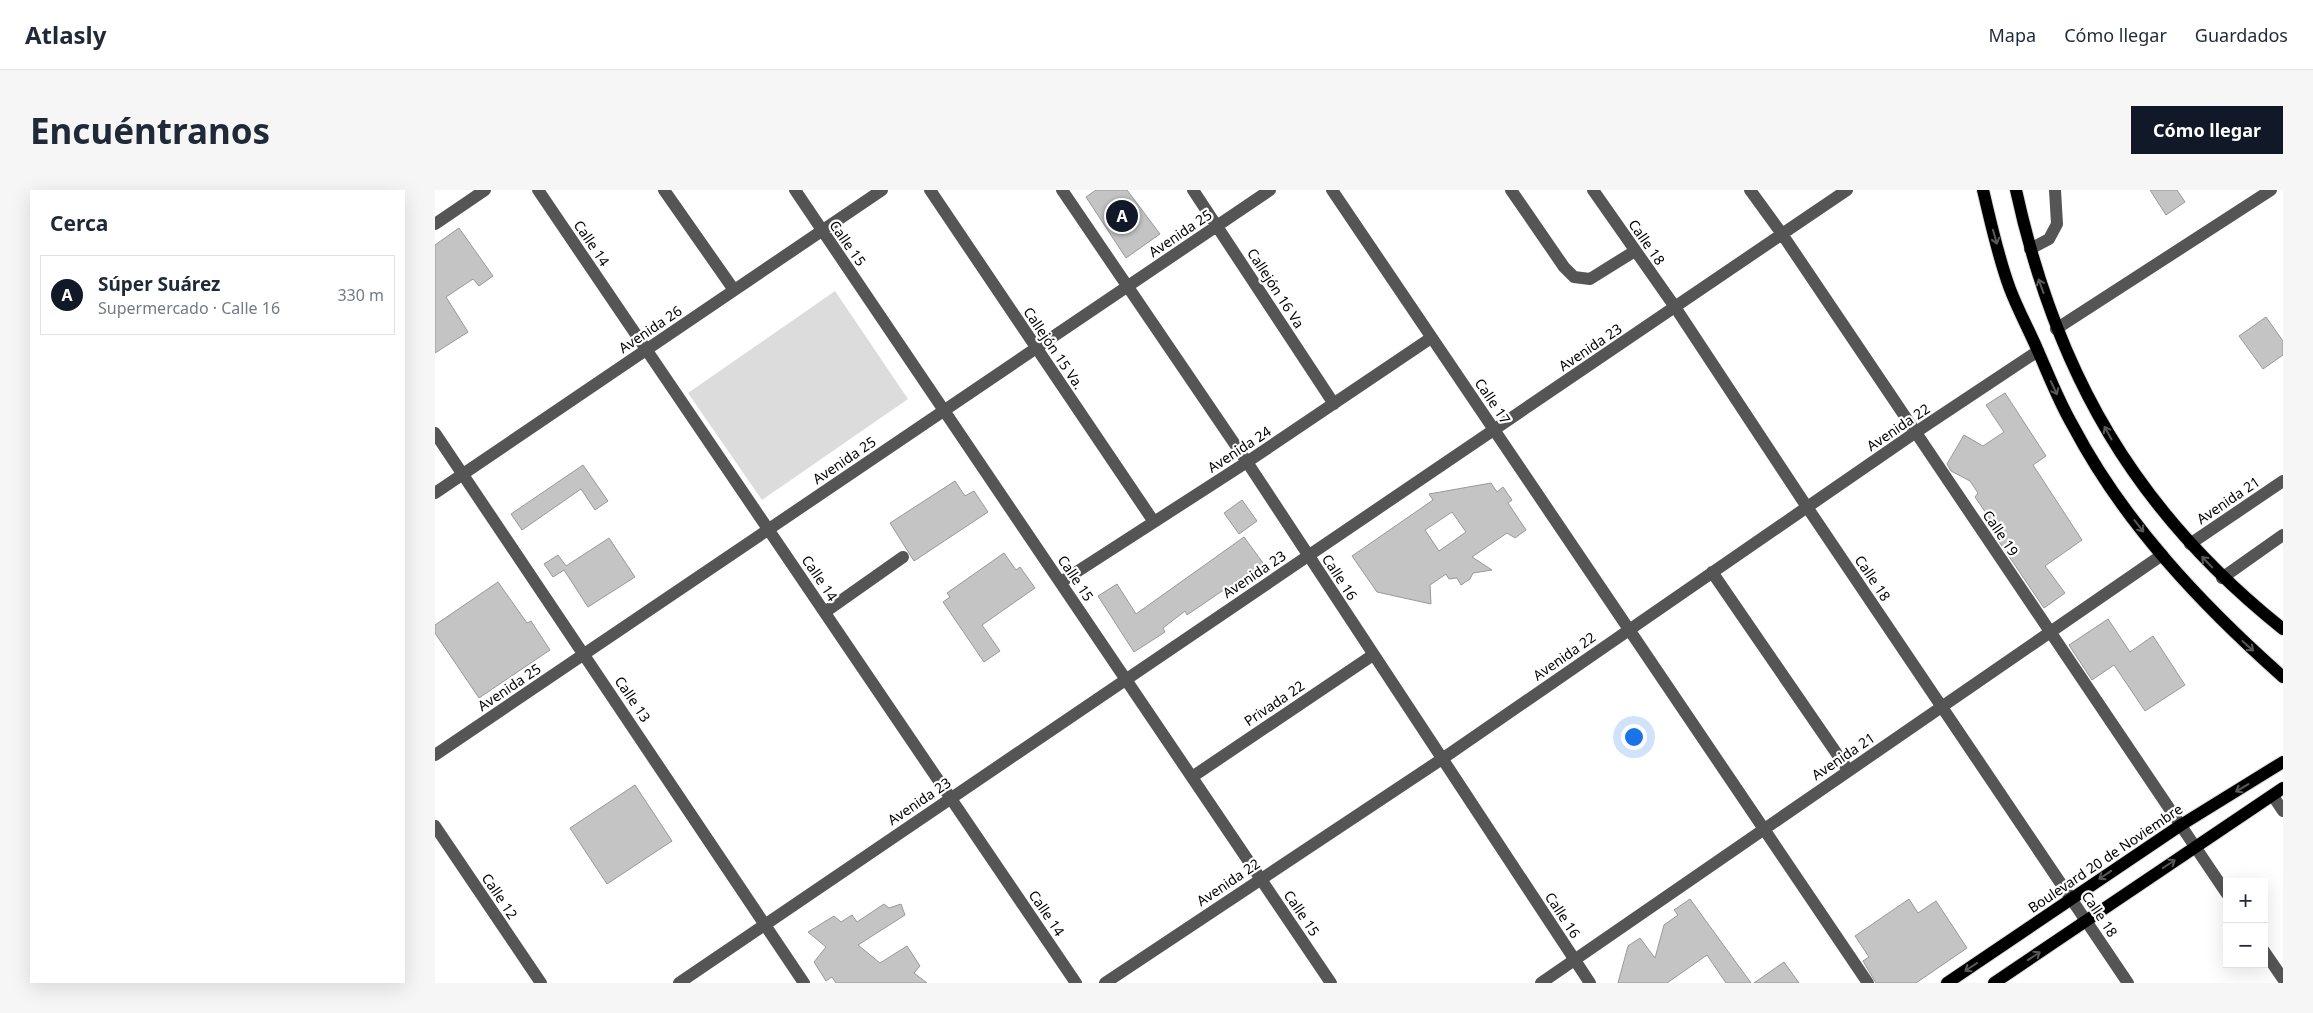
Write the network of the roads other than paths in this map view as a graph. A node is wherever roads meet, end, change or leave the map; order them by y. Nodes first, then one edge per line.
1 (485, 190) edge
2 (538, 190) edge
3 (795, 190) edge
4 (882, 190) edge
5 (930, 190) edge
6 (1061, 190) edge
7 (1193, 190) edge
8 (1270, 190) edge
9 (1331, 190) edge
10 (1511, 190) edge
11 (1593, 190) edge
12 (1749, 190) edge
13 (1847, 190) edge
14 (1983, 190) edge
15 (2015, 190) edge
16 (2055, 190) edge
17 (2271, 190) edge
18 (670, 192) edge
19 (435, 224) edge
20 (1217, 226) junction
21 (821, 231) junction
22 (1782, 234) junction
23 (2030, 249) junction
24 (1635, 250) junction
25 (1127, 287) junction
26 (734, 290) junction
27 (1675, 307) junction
28 (2056, 328) junction
29 (1431, 338) junction
30 (1037, 348) junction
31 (647, 350) junction
32 (2038, 351) junction
33 (1334, 404) junction
34 (945, 410) junction
35 (1494, 430) junction
36 (1916, 432) junction
37 (435, 433) edge
38 (1247, 462) junction
39 (463, 474) junction
40 (2283, 481) edge
41 (435, 493) edge
42 (1807, 507) junction
43 (1154, 522) junction
44 (769, 530) junction
45 (2283, 535) edge
46 (2190, 544) junction
47 (2162, 555) junction
48 (1308, 556) junction
49 (903, 557) dead end
50 (1713, 572) junction
51 (2222, 578) junction
52 (1061, 582) junction
53 (825, 612) junction
54 (2283, 629) edge
55 (1629, 630) junction
56 (2050, 632) junction
57 (584, 654) junction
58 (1373, 655) junction
59 (2283, 677) edge
60 (1126, 679) junction
61 (1942, 707) junction
62 (435, 755) edge
63 (1442, 758) junction
64 (2283, 762) edge
65 (1848, 770) junction
66 (1192, 777) junction
67 (2278, 792) edge
68 (951, 798) junction
69 (2283, 811) edge
70 (2181, 825) junction
71 (435, 826) edge
72 (1764, 829) junction
73 (2195, 846) junction
74 (1260, 878) junction
75 (2223, 888) edge
76 (2071, 898) junction
77 (2086, 920) junction
78 (766, 923) junction
79 (2268, 957) edge
80 (1575, 960) junction
81 (2283, 979) edge
82 (541, 983) edge
83 (679, 983) edge
84 (804, 983) edge
85 (1076, 983) edge
86 (1105, 983) edge
87 (1331, 983) edge
88 (1541, 983) edge
89 (1590, 983) edge
90 (1868, 983) edge
91 (1947, 983) edge
92 (1994, 983) edge
93 (2128, 983) edge

1 - 19 street
2 - 31 street, Calle 14
3 - 21 street, Calle 15
4 - 21 street, Avenida 26
5 - 30 street, Callejón 15 Va.
6 - 25 street, Calle 16
7 - 20 street, Callejón 16 Va
8 - 20 street, Avenida 25
9 - 29 street, Calle 17
10 - 24 street
11 - 24 street, Calle 18
12 - 22 street, Calle 19
13 - 22 street, Avenida 23
14 -> 32 main road
15 - 23 main road
16 - 23 street
17 - 28 street
18 - 26 street
20 - 25 street, Avenida 25
20 - 33 street, Callejón 16 Va
21 - 26 street, Avenida 26
21 - 34 street, Calle 15
22 - 27 street, Avenida 23
22 - 36 street, Calle 19
28 -> 23 main road
24 - 27 street, Calle 18
25 - 30 street, Avenida 25
25 - 38 street, Calle 16
26 - 31 street, Avenida 26
27 - 35 street, Avenida 23
27 - 42 street, Calle 18
46 -> 28 main road
29 - 33 street, Avenida 24
29 - 35 street, Calle 17
30 - 34 street, Avenida 25
30 - 43 street, Callejón 15 Va.
31 - 39 street, Avenida 26
31 - 44 street, Calle 14
32 - 36 street, Avenida 22
32 -> 47 main road
33 - 38 street, Avenida 24
34 - 44 street, Avenida 25
34 - 52 street, Calle 15
35 - 48 street, Avenida 23
35 - 55 street, Calle 17
36 - 42 street, Avenida 22
36 - 56 street, Calle 19
37 - 39 street, Calle 13
38 - 43 street, Avenida 24
38 - 48 street, Calle 16
39 - 41 street, Avenida 26
39 - 57 street, Calle 13
40 - 46 street, Avenida 21
42 - 50 street, Avenida 22
42 - 61 street, Calle 18
43 - 52 street, Avenida 24
44 - 53 street, Calle 14
44 - 57 street, Avenida 25
45 - 51 street
51 -> 46 main road
47 - 56 street, Avenida 21
47 -> 59 main road
48 - 58 street, Calle 16
48 - 60 street, Avenida 23
49 - 53 street
50 - 55 street, Avenida 22
50 - 65 street
51 - 54 main road
52 - 60 street, Calle 15
53 - 68 street, Calle 14
55 - 63 street, Avenida 22
55 - 72 street, Calle 17
56 - 61 street, Avenida 21
56 - 70 street, Calle 19
57 - 62 street, Avenida 25
57 - 78 street, Calle 13
58 - 63 street, Calle 16
58 - 66 street, Privada 22
60 - 66 street, Calle 15
60 - 68 street, Avenida 23
61 - 65 street, Avenida 21
61 - 76 street, Calle 18
63 - 74 street, Avenida 22
63 - 80 street, Calle 16
64 -> 70 main road, Boulevard 20 de Noviembre
65 - 72 street, Avenida 21
66 - 74 street, Calle 15
67 - 69 street
67 - 73 main road
68 - 78 street, Avenida 23
68 - 85 street, Calle 14
70 - 73 street, Calle 19
70 -> 76 main road, Boulevard 20 de Noviembre
71 - 82 street, Calle 12
72 - 80 street, Avenida 21
72 - 90 street, Calle 17
73 - 75 street, Calle 19
77 -> 73 main road
74 - 86 street, Avenida 22
74 - 87 street, Calle 15
76 - 77 street, Calle 18
76 -> 91 main road, Boulevard 20 de Noviembre
92 -> 77 main road
77 - 93 street, Calle 18
78 - 83 street, Avenida 23
78 - 84 street, Calle 13
79 - 81 street
80 - 88 street, Avenida 21
80 - 89 street, Calle 16

